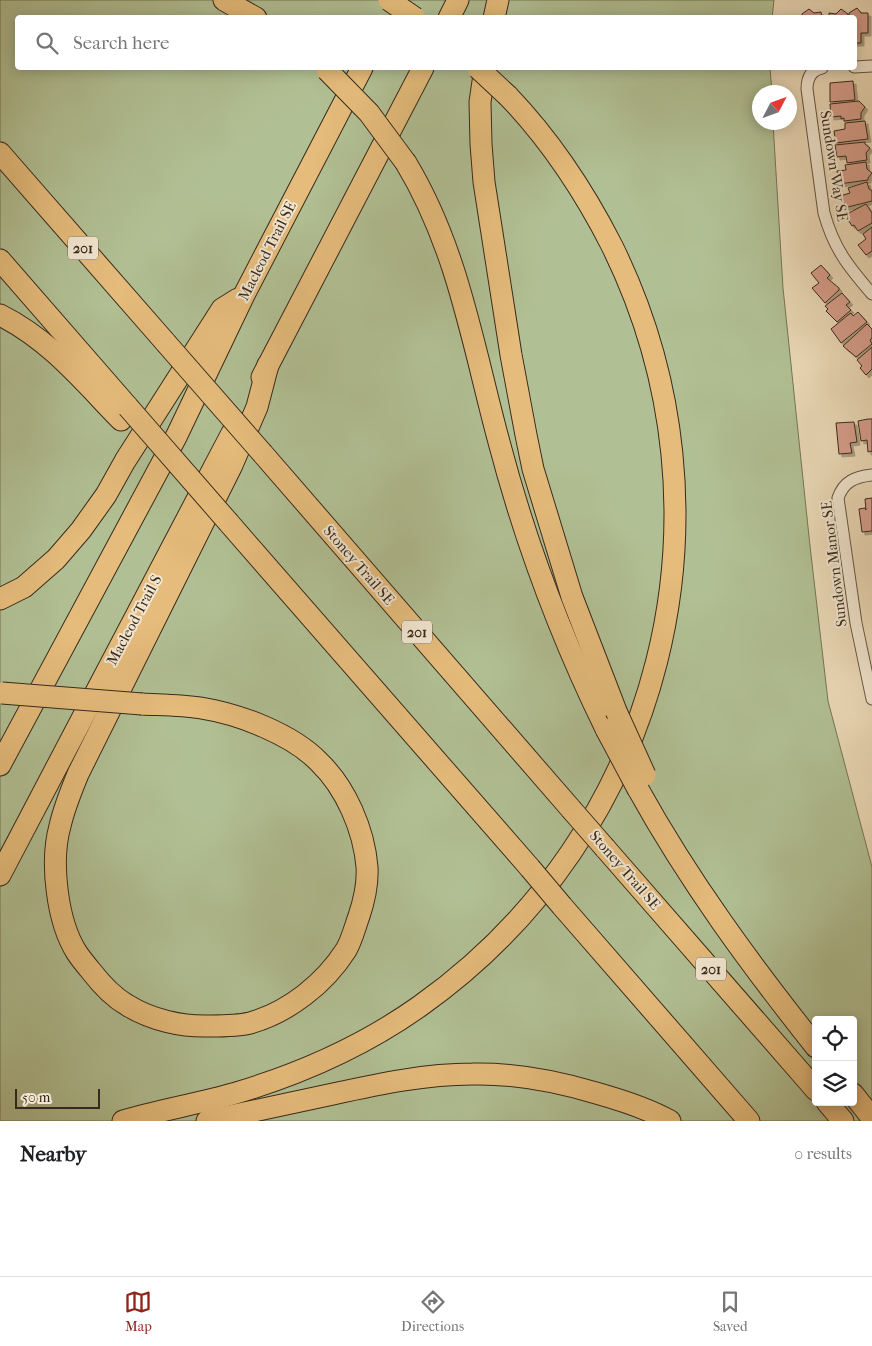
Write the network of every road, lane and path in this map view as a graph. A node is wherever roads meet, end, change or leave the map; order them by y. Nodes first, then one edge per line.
1 (224, 0) edge
2 (389, 0) edge
3 (398, 0) edge
4 (458, 0) edge
5 (498, 0) edge
6 (251, 15) edge
7 (390, 15) edge
8 (411, 15) edge
9 (450, 15) edge
10 (495, 15) edge
11 (872, 66) edge
12 (857, 67) edge
13 (327, 70) edge
14 (361, 70) edge
15 (422, 70) edge
16 (480, 70) edge
17 (485, 70) edge
18 (814, 70) edge
19 (0, 153) edge
20 (0, 260) edge
21 (872, 294) edge
22 (244, 295) junction
23 (0, 316) edge
24 (268, 365) junction
25 (125, 413) junction
26 (872, 475) edge
27 (0, 600) edge
28 (1, 693) edge
29 (872, 699) edge
30 (611, 720) junction
31 (0, 765) edge
32 (0, 876) edge
33 (812, 1042) edge
34 (812, 1085) edge
35 (857, 1099) edge
36 (830, 1106) edge
37 (872, 1118) edge
38 (123, 1121) edge
39 (207, 1121) edge
40 (670, 1121) edge
41 (750, 1121) edge
42 (843, 1121) edge

1 - 6 highway
2 - 8 highway, bridge
3 - 7 highway
4 - 9 highway
5 - 10 highway
11 - 12 street
13 - 30 highway, bridge
14 - 22 highway, Macleod Trail SE
15 - 24 highway
16 - 38 highway, bridge
17 - 30 highway
18 - 21 street, Sundown Way SE
19 - 34 highway, Stoney Trail SE / 201, bridge
20 - 25 highway
22 - 27 highway
22 - 31 highway, Macleod Trail SE
23 - 25 highway
24 - 28 highway, bridge
24 - 32 highway, Macleod Trail S
25 - 41 highway, bridge
26 - 29 street, Sundown Manor SE
30 - 33 highway, bridge
35 - 37 highway
36 - 42 highway
39 - 40 highway

